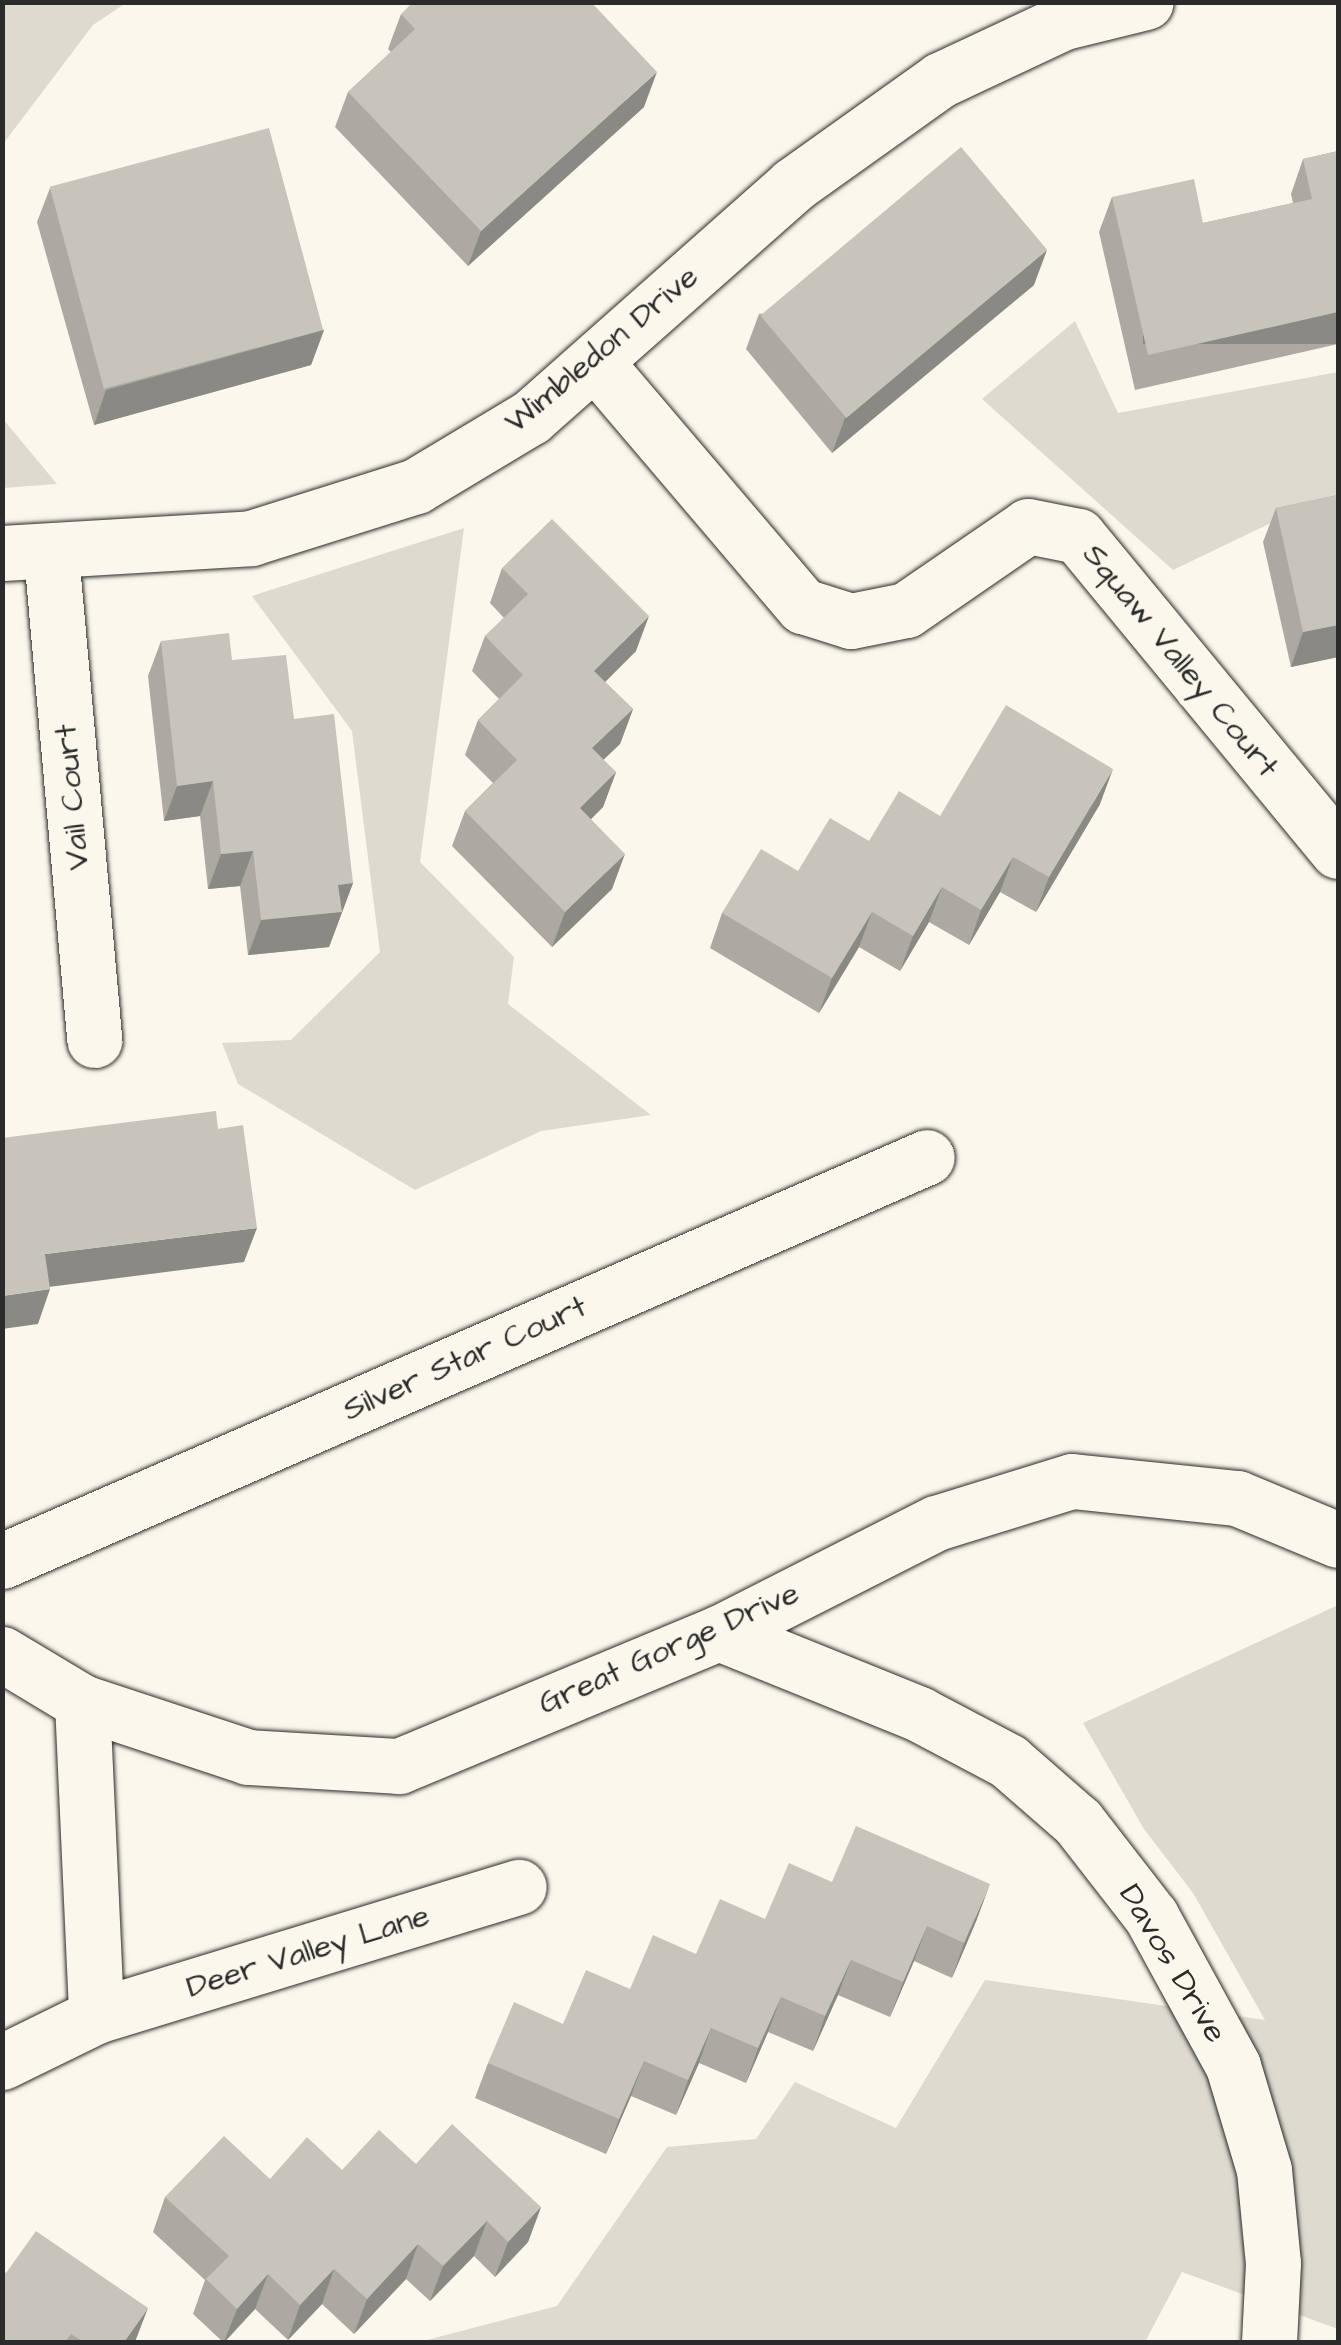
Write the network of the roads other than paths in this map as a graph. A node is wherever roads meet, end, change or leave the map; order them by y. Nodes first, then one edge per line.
1 (1146, 2) edge
2 (595, 362) junction
3 (27, 554) edge
4 (1338, 850) edge
5 (94, 1040) dead end
6 (927, 1157) dead end
7 (1338, 1540) edge
8 (2, 1560) edge
9 (718, 1633) junction
10 (2, 1654) edge
11 (82, 1702) junction
12 (519, 1887) dead end
13 (96, 2016) junction
14 (2, 2062) edge
15 (1269, 2342) edge

1 - 2 street, Wimbledon Drive
2 - 3 street, Wimbledon Drive
2 - 4 street, Squaw Valley Court
3 - 5 street, Vail Court
6 - 8 street, Silver Star Court
7 - 9 street, Great Gorge Drive
9 - 11 street, Great Gorge Drive
9 - 15 street, Davos Drive
10 - 11 street, Great Gorge Drive
11 - 13 street
12 - 13 street, Deer Valley Lane
13 - 14 street, Deer Valley Lane

